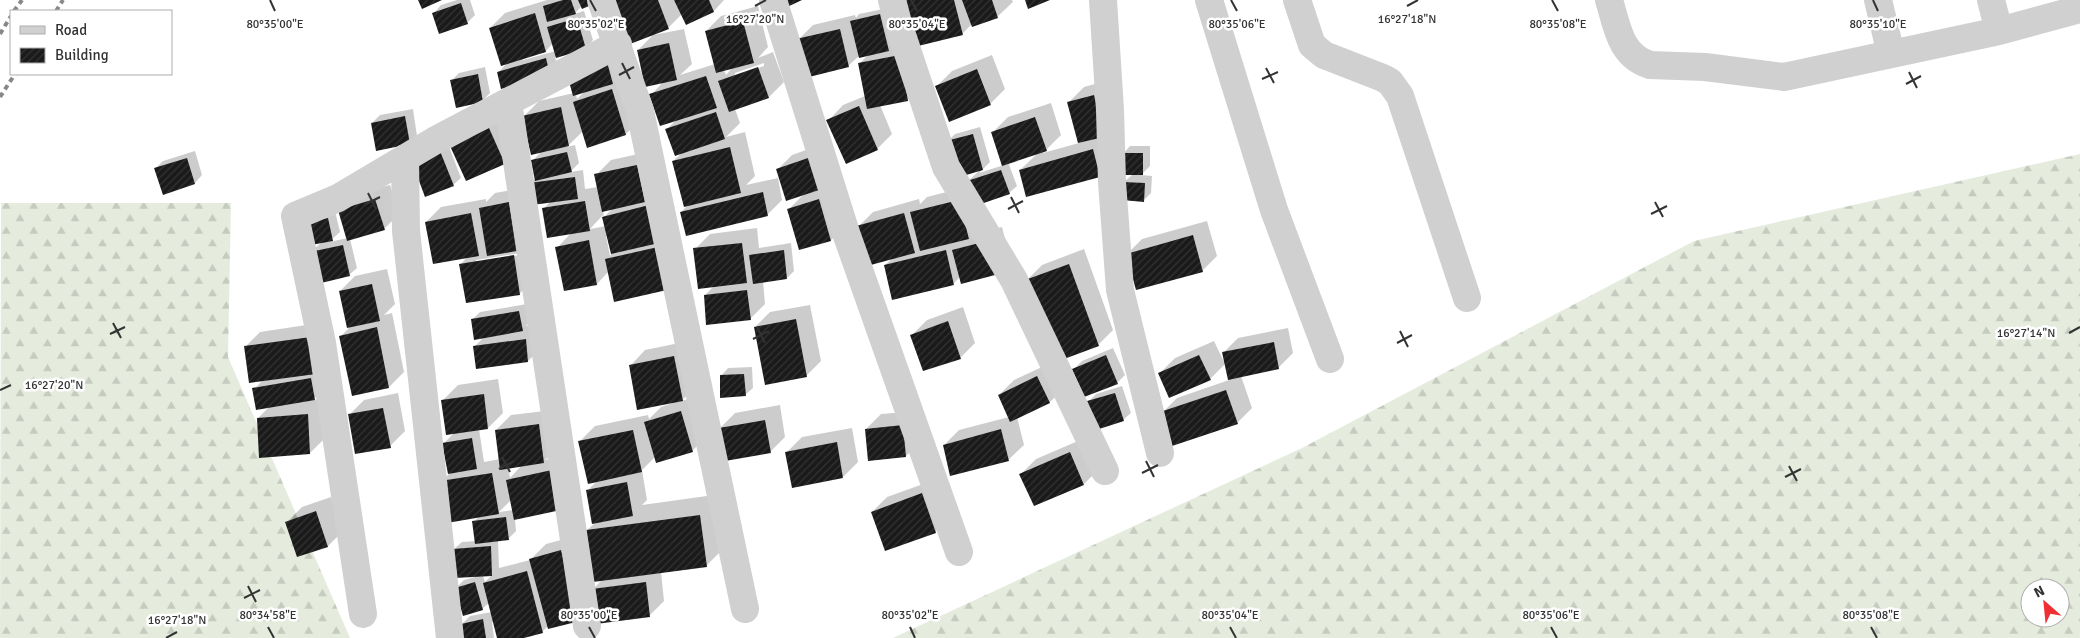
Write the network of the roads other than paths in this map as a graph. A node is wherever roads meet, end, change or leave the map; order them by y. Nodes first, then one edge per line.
1 (601, 0) edge
2 (773, 0) edge
3 (892, 0) edge
4 (1103, 0) edge
5 (1209, 0) edge
6 (1297, 0) edge
7 (1609, 0) edge
8 (1878, 0) edge
9 (1991, 0) edge
10 (2080, 9) edge
11 (1998, 31) junction
12 (618, 44) junction
13 (1891, 54) junction
14 (508, 102) junction
15 (406, 158) junction
16 (1467, 298) dead end
17 (1330, 359) dead end
18 (1160, 453) dead end
19 (1105, 471) dead end
20 (959, 552) dead end
21 (745, 609) dead end
22 (363, 614) dead end
23 (587, 626) dead end
24 (450, 638) edge

1 - 12 street
2 - 20 street
3 - 19 street
4 - 18 street
5 - 17 street
6 - 16 street
7 - 13 street
8 - 13 street
9 - 11 street
10 - 11 street
11 - 13 street
12 - 14 street
12 - 21 street
14 - 15 street
14 - 23 street
15 - 22 street
15 - 24 street

